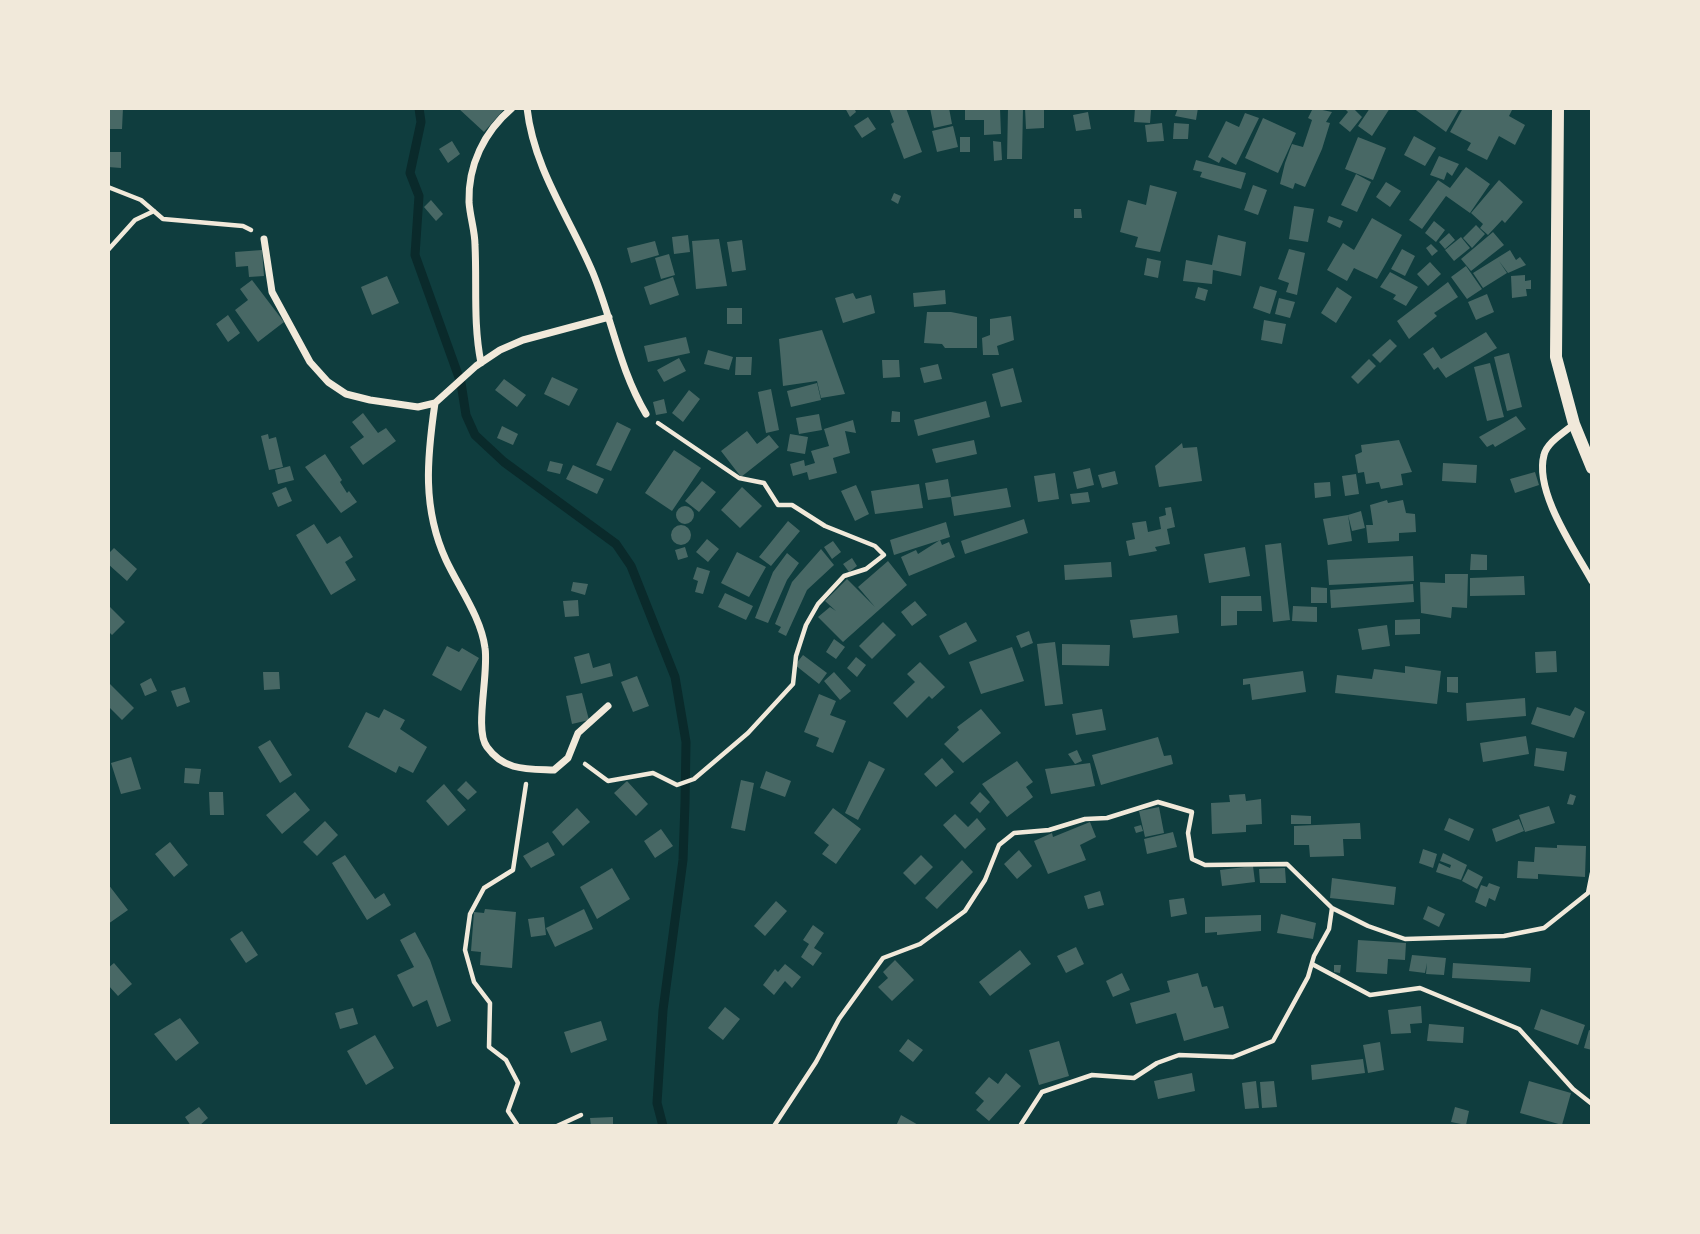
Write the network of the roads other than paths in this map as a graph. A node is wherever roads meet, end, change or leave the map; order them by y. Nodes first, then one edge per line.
1 (512, 108) edge
2 (527, 108) edge
3 (1558, 108) edge
4 (264, 239) road end
5 (610, 317) junction
6 (481, 363) junction
7 (435, 403) junction
8 (646, 414) road end
9 (1574, 424) junction
10 (1591, 468) edge
11 (1591, 581) edge
12 (608, 706) dead end

1 - 6 street
2 - 5 street
3 - 9 street
4 - 7 street
5 - 6 street
5 - 8 street
6 - 7 street
7 - 12 street
9 - 10 street
9 - 11 street

